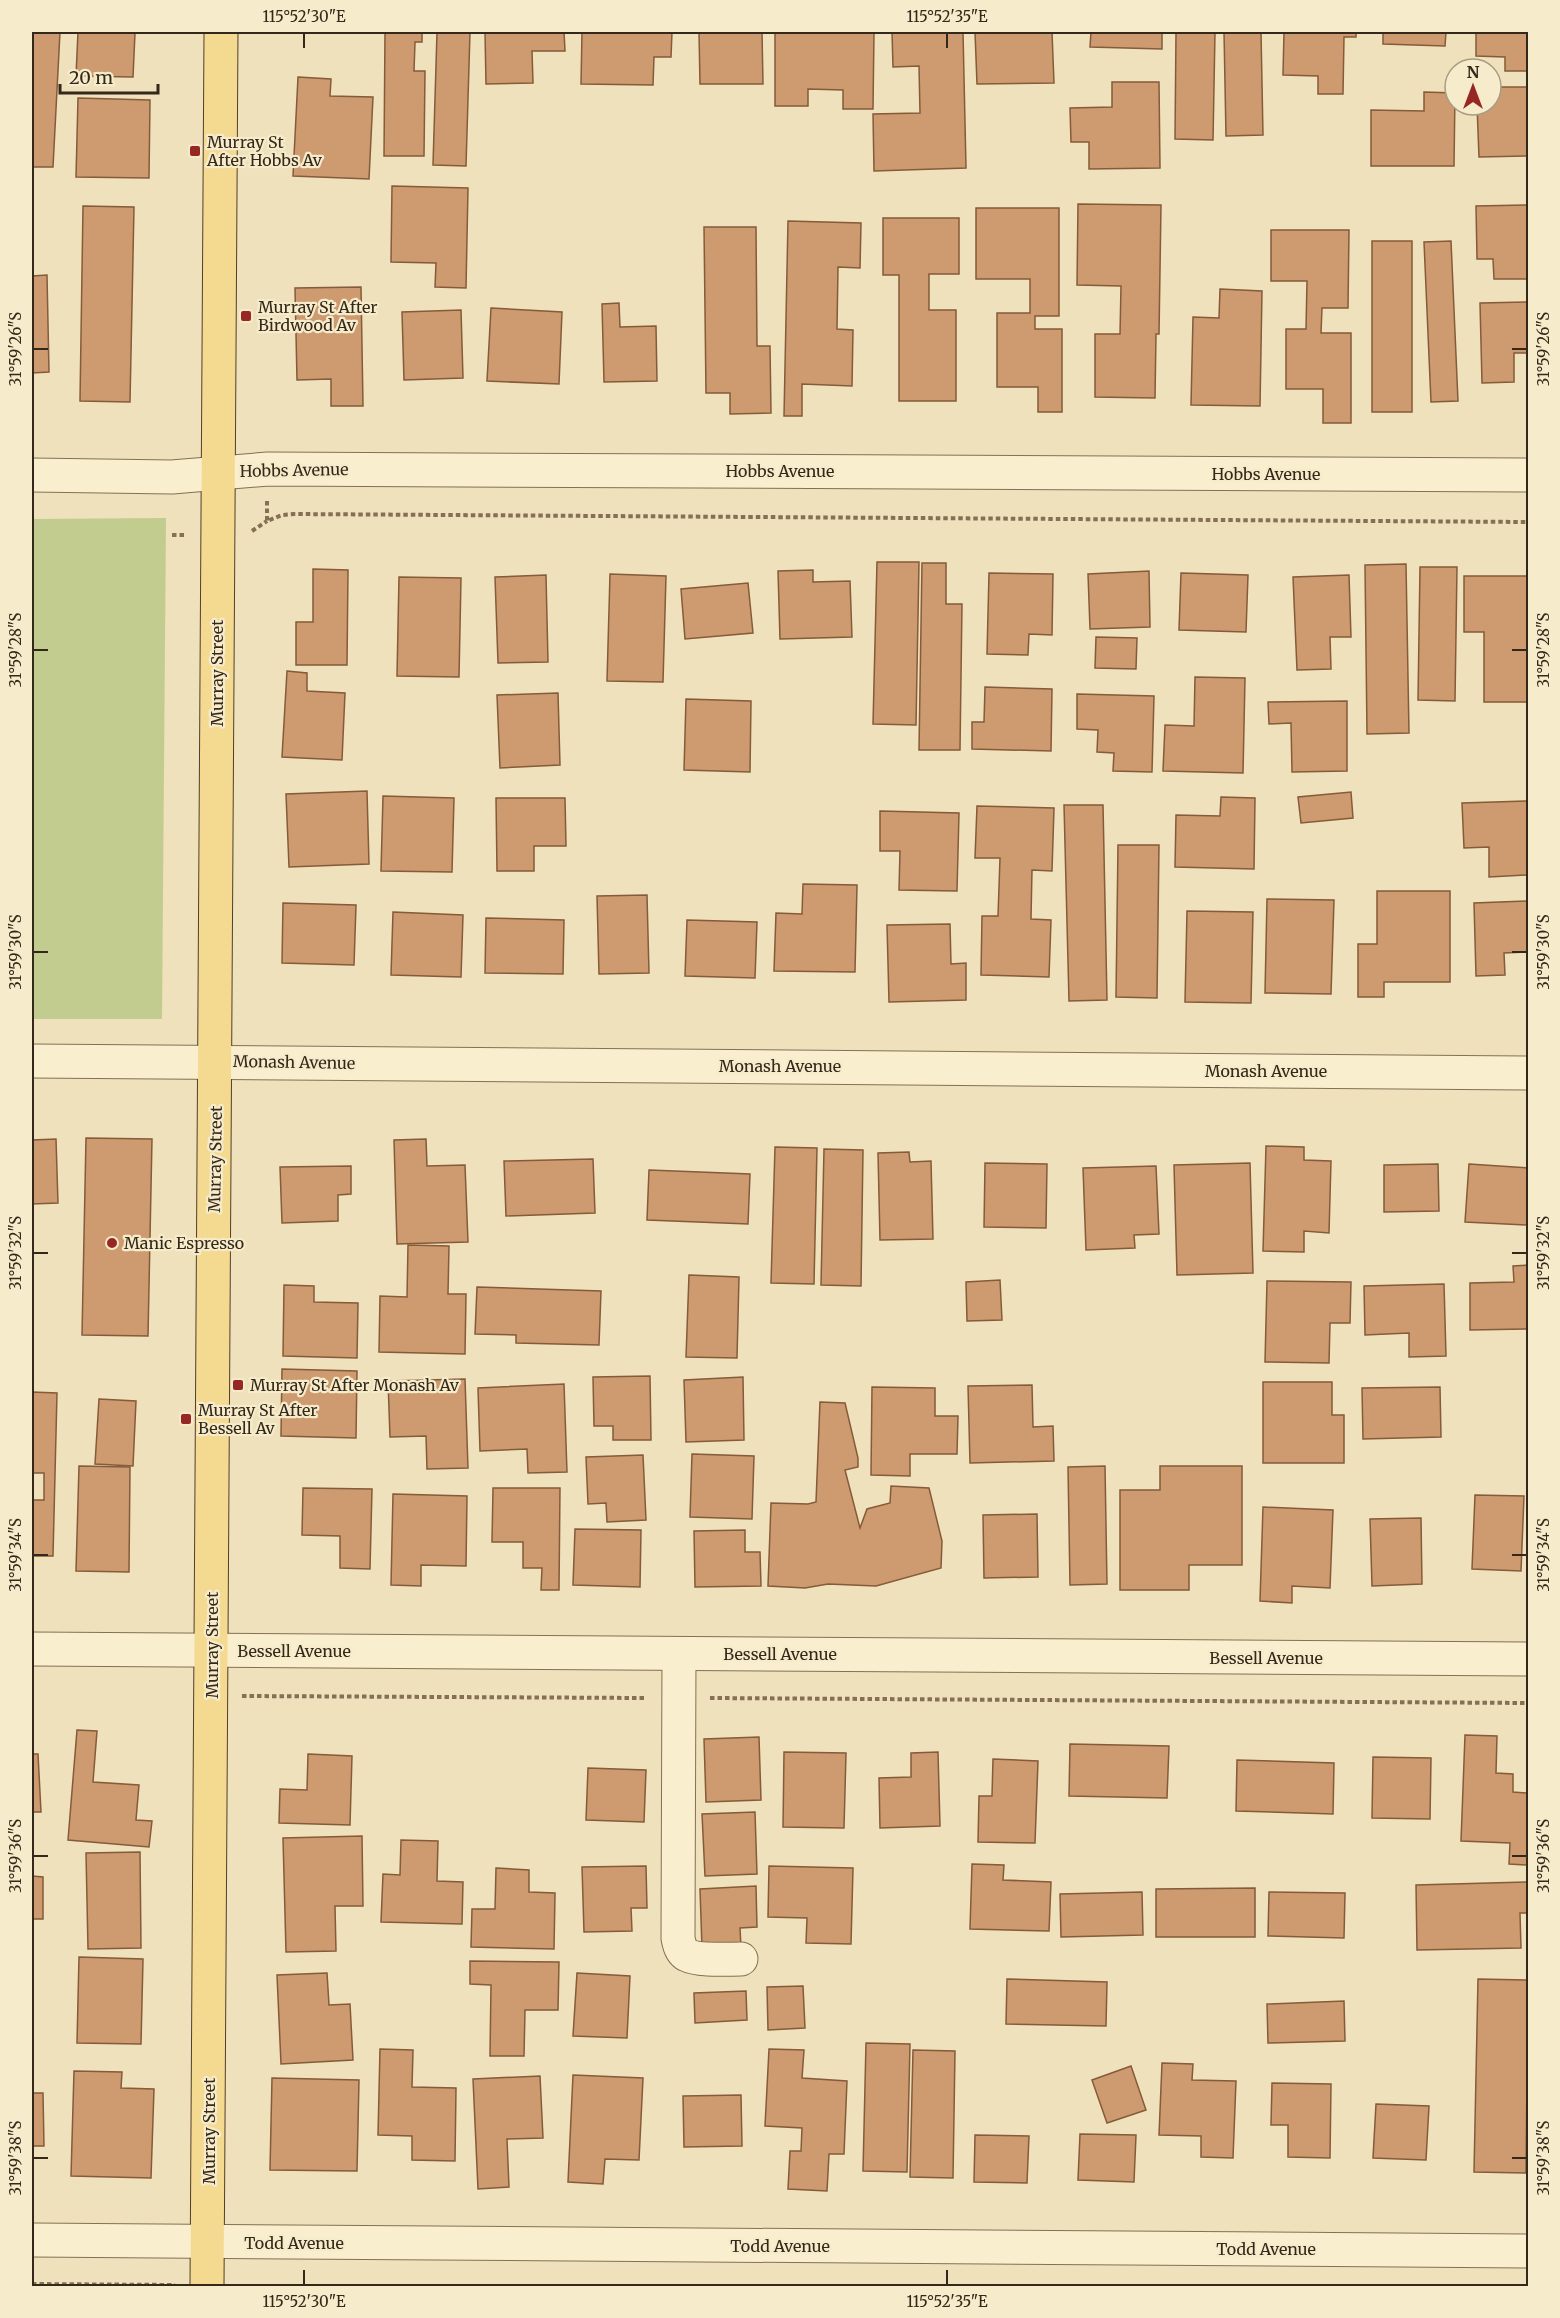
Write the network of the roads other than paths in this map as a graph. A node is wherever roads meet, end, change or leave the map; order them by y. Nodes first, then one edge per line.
1 (222, 32) edge
2 (219, 472) junction
3 (1528, 475) edge
4 (32, 476) edge
5 (32, 1061) edge
6 (216, 1062) junction
7 (1528, 1073) edge
8 (32, 1649) edge
9 (211, 1650) junction
10 (679, 1654) junction
11 (1528, 1659) edge
12 (741, 1959) dead end
13 (32, 2240) edge
14 (208, 2243) junction
15 (1528, 2251) edge
16 (193, 2286) edge

1 - 2 main road, Murray Street
2 - 3 street, Hobbs Avenue
2 - 4 street, Hobbs Avenue
2 - 6 main road, Murray Street
5 - 6 street, Monash Avenue
6 - 7 street, Monash Avenue
6 - 9 main road, Murray Street
8 - 9 street, Bessell Avenue
9 - 10 street, Bessell Avenue
9 - 14 main road, Murray Street
10 - 11 street, Bessell Avenue
10 - 12 street
13 - 14 street, Todd Avenue
14 - 15 street, Todd Avenue
14 - 16 main road, Murray Street

